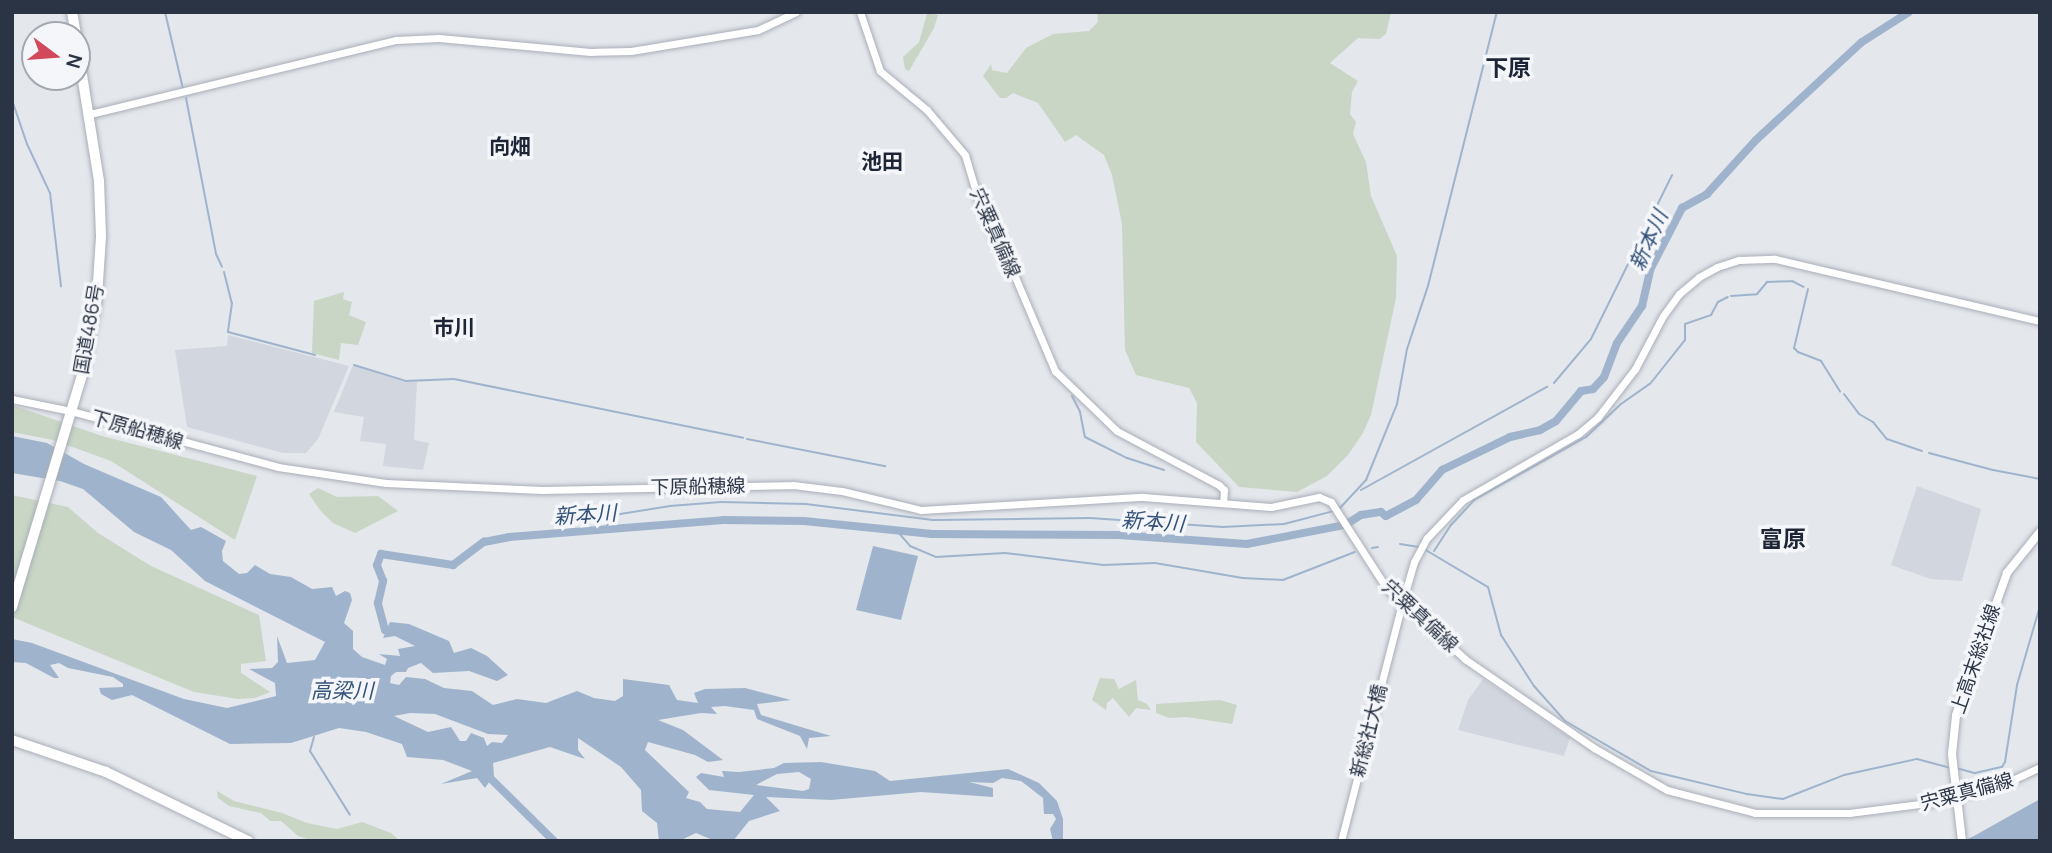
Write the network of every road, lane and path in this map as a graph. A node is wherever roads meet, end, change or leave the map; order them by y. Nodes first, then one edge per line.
1 (796, 12) edge
2 (860, 12) edge
3 (86, 91) edge
4 (90, 114) junction
5 (2040, 321) edge
6 (12, 399) edge
7 (71, 410) junction
8 (1223, 503) junction
9 (2040, 532) edge
10 (1402, 603) junction
11 (12, 607) edge
12 (12, 740) edge
13 (2040, 768) edge
14 (1957, 800) junction
15 (246, 840) edge
16 (1341, 841) edge
17 (1962, 841) edge

1 - 4 main road
2 - 8 main road, 宍粟真備線
3 - 4 highway, 国道486号
4 - 7 highway, 国道486号
5 - 10 main road, 新総社大橋
6 - 7 main road, 下原船穂線
7 - 8 main road, 下原船穂線
7 - 11 highway, 国道486号
8 - 10 main road, 宍粟真備線
9 - 14 main road, 上高末総社線
10 - 14 main road, 宍粟真備線
10 - 16 main road, 新総社大橋
12 - 15 highway
13 - 14 main road, 宍粟真備線
14 - 17 main road, 上高末総社線

